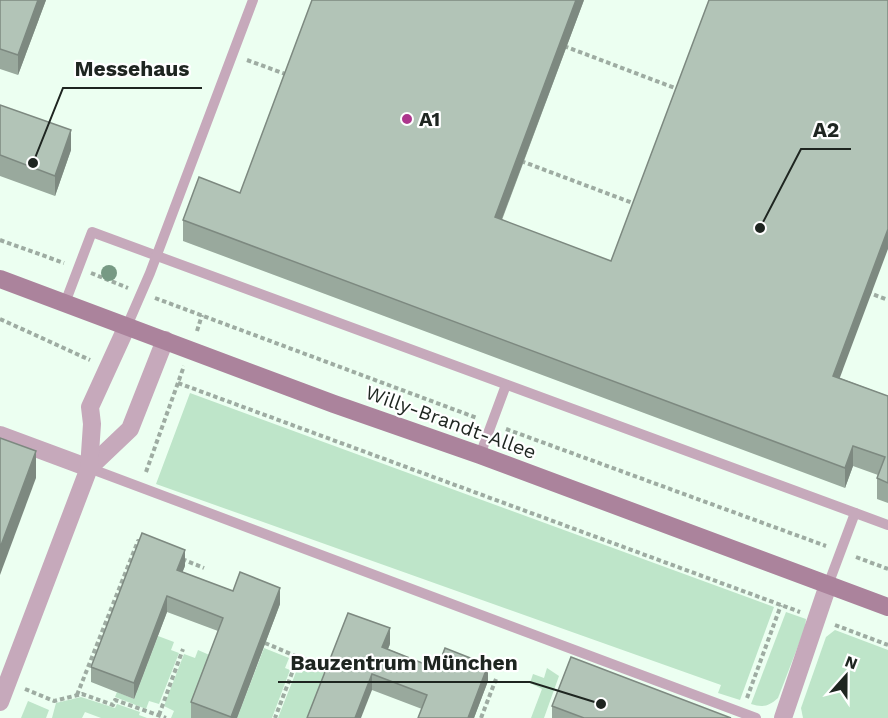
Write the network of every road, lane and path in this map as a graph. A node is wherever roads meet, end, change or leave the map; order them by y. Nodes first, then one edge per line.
1 (253, 0) edge
2 (558, 44) edge
3 (232, 54) junction
4 (291, 76) edge
5 (682, 91) edge
6 (515, 159) edge
7 (647, 208) edge
8 (0, 240) edge
9 (157, 256) junction
10 (79, 269) junction
11 (0, 279) edge
12 (862, 290) edge
13 (141, 293) junction
14 (888, 300) edge
15 (65, 303) junction
16 (0, 319) edge
17 (127, 326) junction
18 (165, 340) junction
19 (109, 367) junction
20 (506, 385) junction
21 (492, 424) junction
22 (0, 435) edge
23 (480, 455) junction
24 (89, 468) junction
25 (140, 487) junction
26 (855, 513) junction
27 (888, 525) edge
28 (149, 545) edge
29 (841, 551) junction
30 (182, 559) edge
31 (204, 568) dead end
32 (888, 569) edge
33 (828, 585) junction
34 (781, 605) junction
35 (888, 607) edge
36 (817, 619) junction
37 (265, 643) edge
38 (888, 645) edge
39 (183, 648) dead end
40 (298, 657) junction
41 (333, 669) edge
42 (496, 679) dead end
43 (3, 690) edge
44 (77, 695) junction
45 (744, 705) dead end
46 (159, 715) junction
47 (166, 718) edge
48 (275, 718) edge
49 (481, 718) edge
50 (756, 718) edge
51 (783, 718) edge

1 - 3 lane
2 - 5 path
3 - 4 path
3 - 9 lane
6 - 7 path
8 - 10 path
9 - 10 lane
9 - 13 lane
9 - 20 lane
10 - 13 path
10 - 15 lane
11 - 15 main road, Willy-Brandt-Allee
12 - 14 path
13 - 17 lane
13 - 21 path
15 - 17 main road, Willy-Brandt-Allee
16 - 19 path
17 - 18 main road, Willy-Brandt-Allee
17 - 19 street
18 - 23 main road, Willy-Brandt-Allee
18 - 24 street
19 - 24 street
20 - 21 lane
20 - 26 lane
21 - 23 lane
21 - 29 path
22 - 24 street
23 - 33 main road, Willy-Brandt-Allee
24 - 25 lane
24 - 43 street
25 - 34 path
25 - 50 lane
26 - 27 lane
26 - 29 lane
28 - 44 path
29 - 32 path
29 - 33 lane
30 - 31 path
33 - 35 main road, Willy-Brandt-Allee
33 - 36 street
34 - 36 path
34 - 45 path
36 - 38 path
36 - 51 street
37 - 40 path
39 - 46 path
40 - 41 path
40 - 48 path
42 - 49 path
43 - 44 path
44 - 46 path
46 - 47 path

